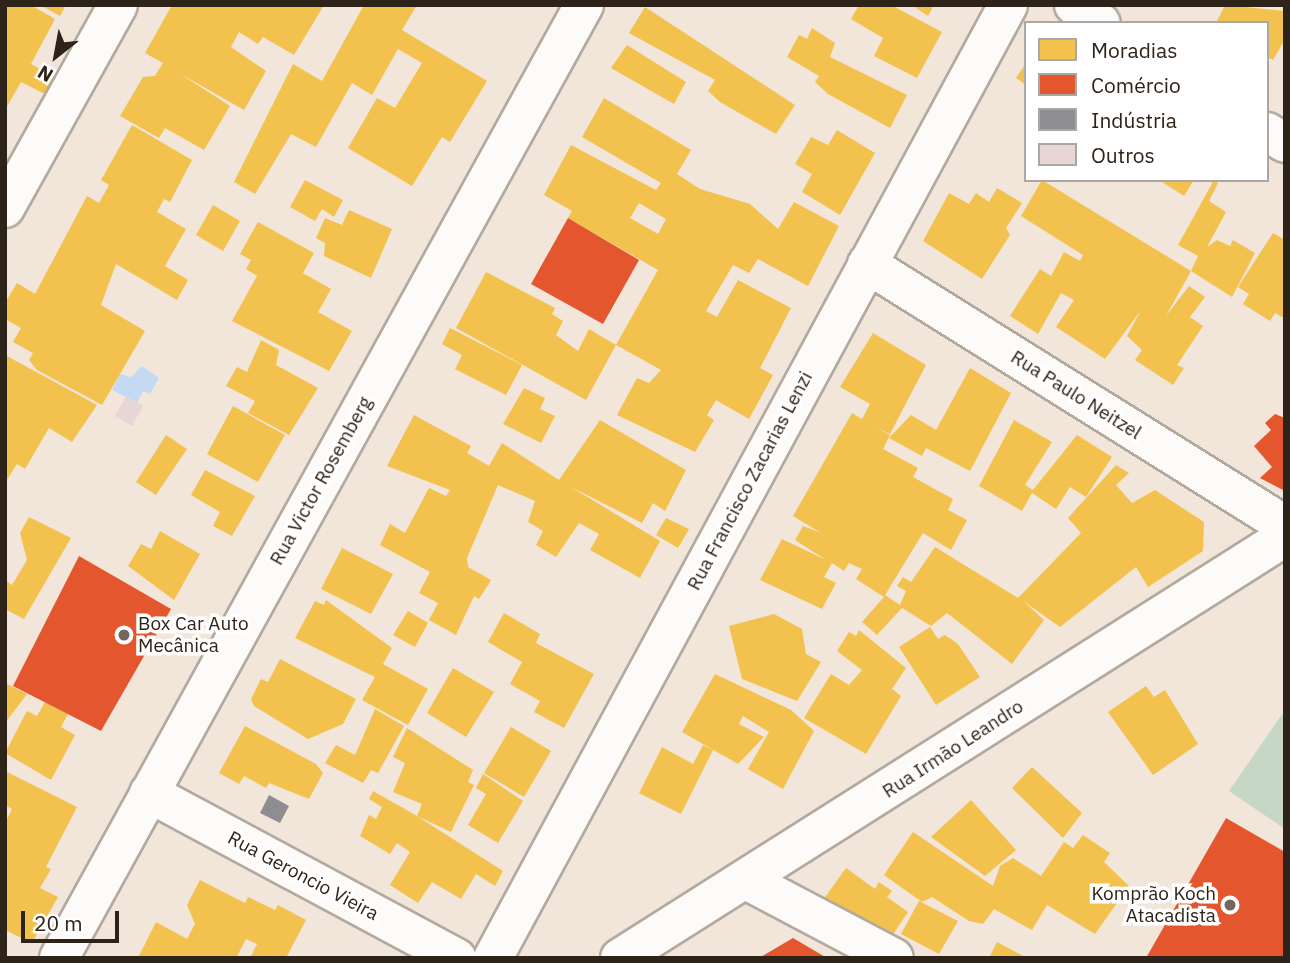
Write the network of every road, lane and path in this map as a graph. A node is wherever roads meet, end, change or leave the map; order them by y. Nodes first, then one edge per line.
1 (118, 5) edge
2 (584, 5) edge
3 (1008, 5) edge
4 (1074, 5) edge
5 (1098, 21) edge
6 (1269, 133) edge
7 (1285, 143) edge
8 (5, 208) edge
9 (867, 264) junction
10 (1285, 525) edge
11 (1285, 537) edge
12 (149, 793) junction
13 (746, 880) junction
14 (59, 958) edge
15 (457, 958) edge
16 (493, 958) edge
17 (620, 958) edge
18 (894, 958) edge

1 - 8 street
2 - 12 street, Rua Victor Rosemberg
3 - 9 street, Rua Francisco Zacarias Lenzi
4 - 5 street
6 - 7 street
9 - 10 street, Rua Paulo Neitzel
9 - 16 street, Rua Francisco Zacarias Lenzi
11 - 13 street, Rua Irmão Leandro
12 - 14 street, Rua Victor Rosemberg
12 - 15 street, Rua Geroncio Vieira
13 - 17 street, Rua Irmão Leandro
13 - 18 street

